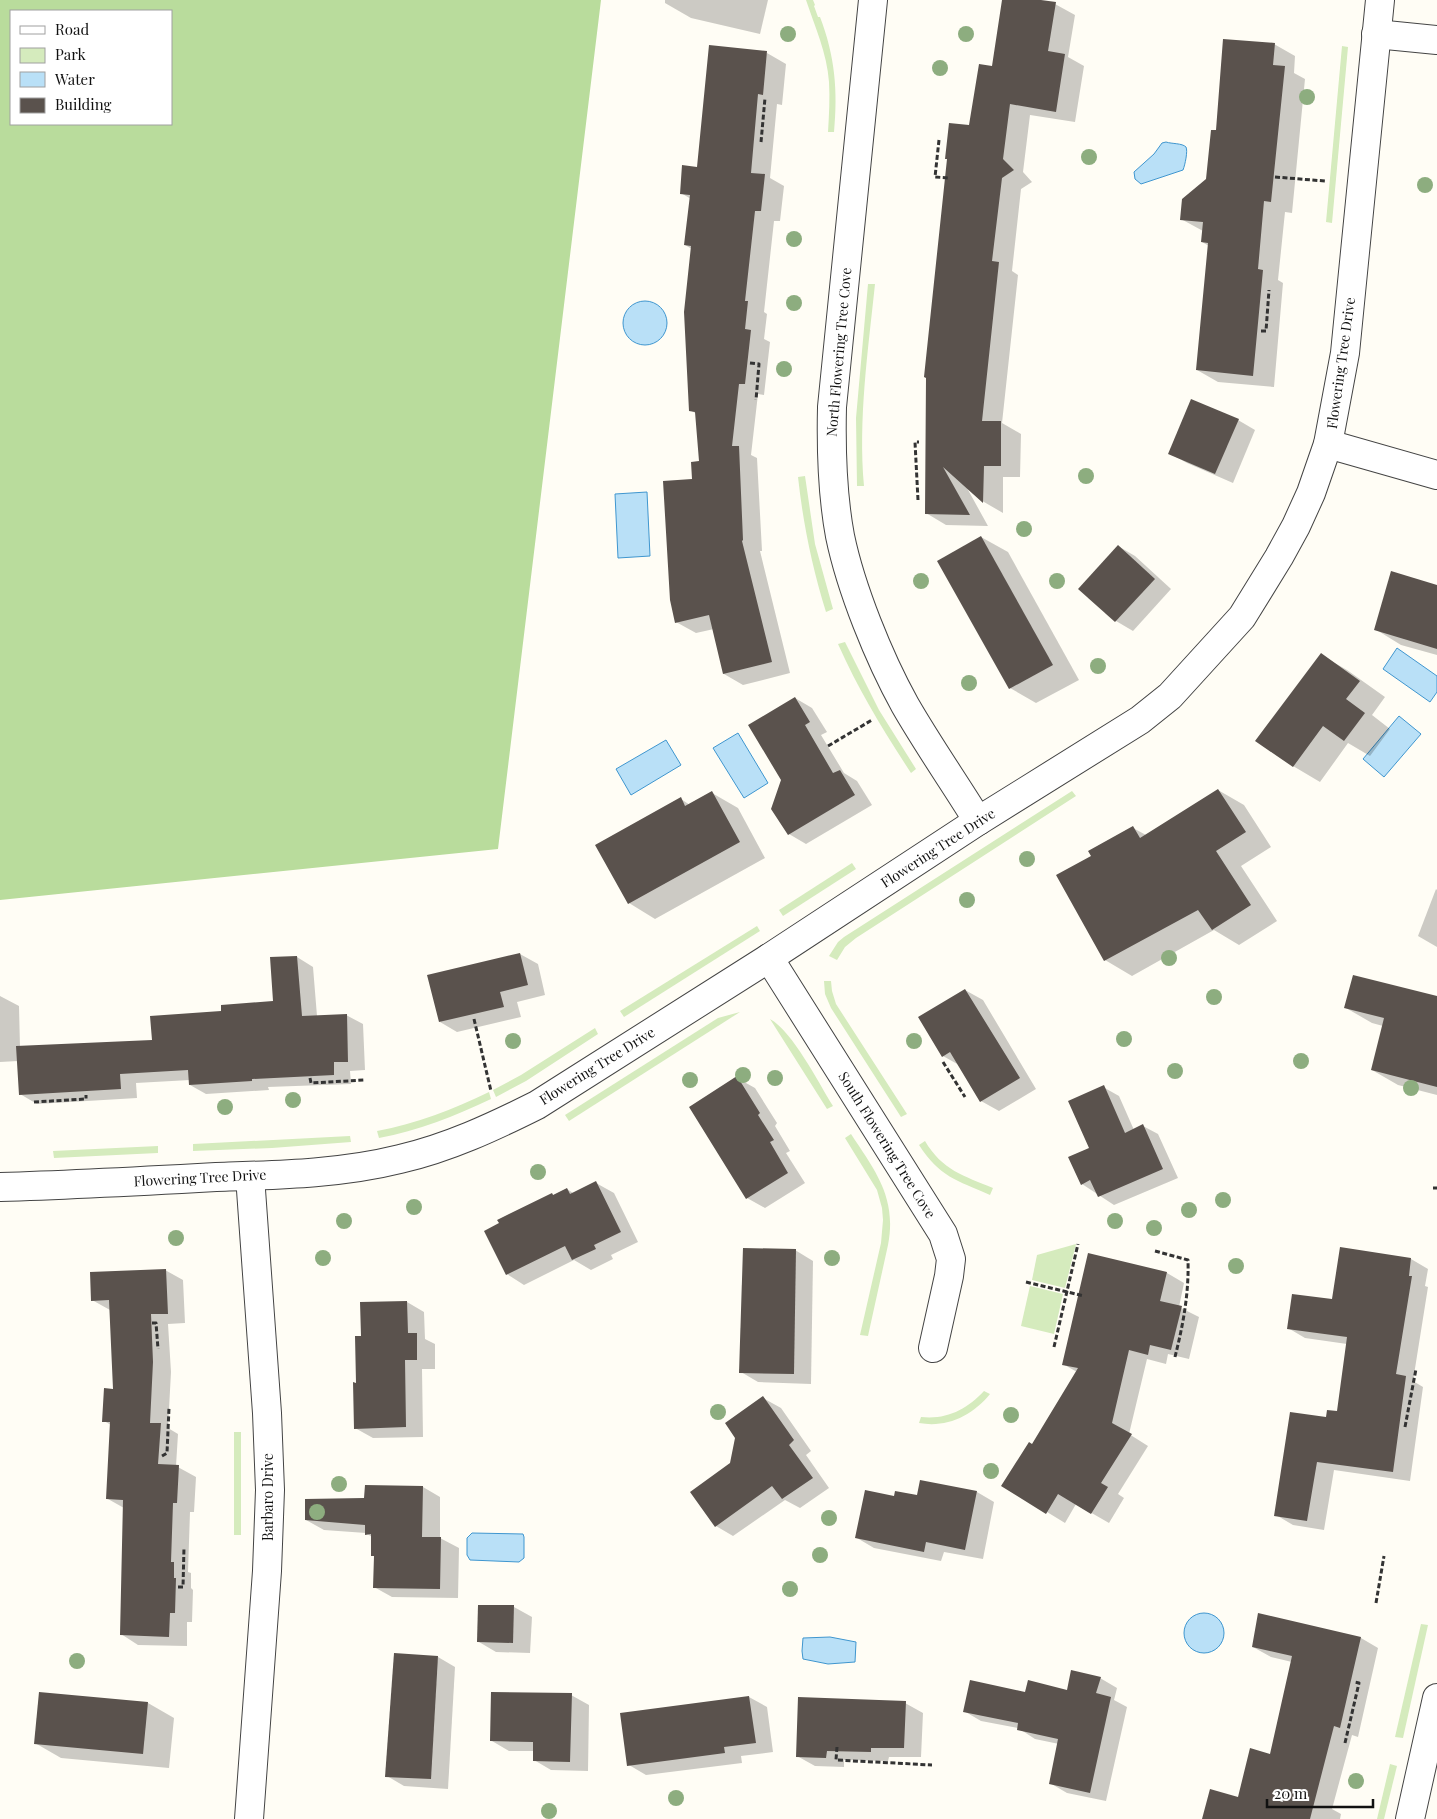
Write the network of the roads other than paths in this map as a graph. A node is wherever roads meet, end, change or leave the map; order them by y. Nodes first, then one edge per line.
1 (873, 0) edge
2 (1380, 0) edge
3 (1376, 34) junction
4 (1437, 40) edge
5 (1328, 444) junction
6 (1437, 475) edge
7 (978, 821) junction
8 (769, 958) junction
9 (250, 1176) junction
10 (0, 1187) edge
11 (933, 1348) dead end
12 (1437, 1698) edge
13 (249, 1819) edge
14 (1410, 1819) edge

1 - 7 street, North Flowering Tree Cove
2 - 3 street, Flowering Tree Drive
3 - 4 street
3 - 5 street, Flowering Tree Drive
5 - 6 street
5 - 7 street, Flowering Tree Drive
7 - 8 street, Flowering Tree Drive
8 - 9 street, Flowering Tree Drive
8 - 11 street, South Flowering Tree Cove
9 - 10 street, Flowering Tree Drive
9 - 13 street, Barbaro Drive
12 - 14 street

